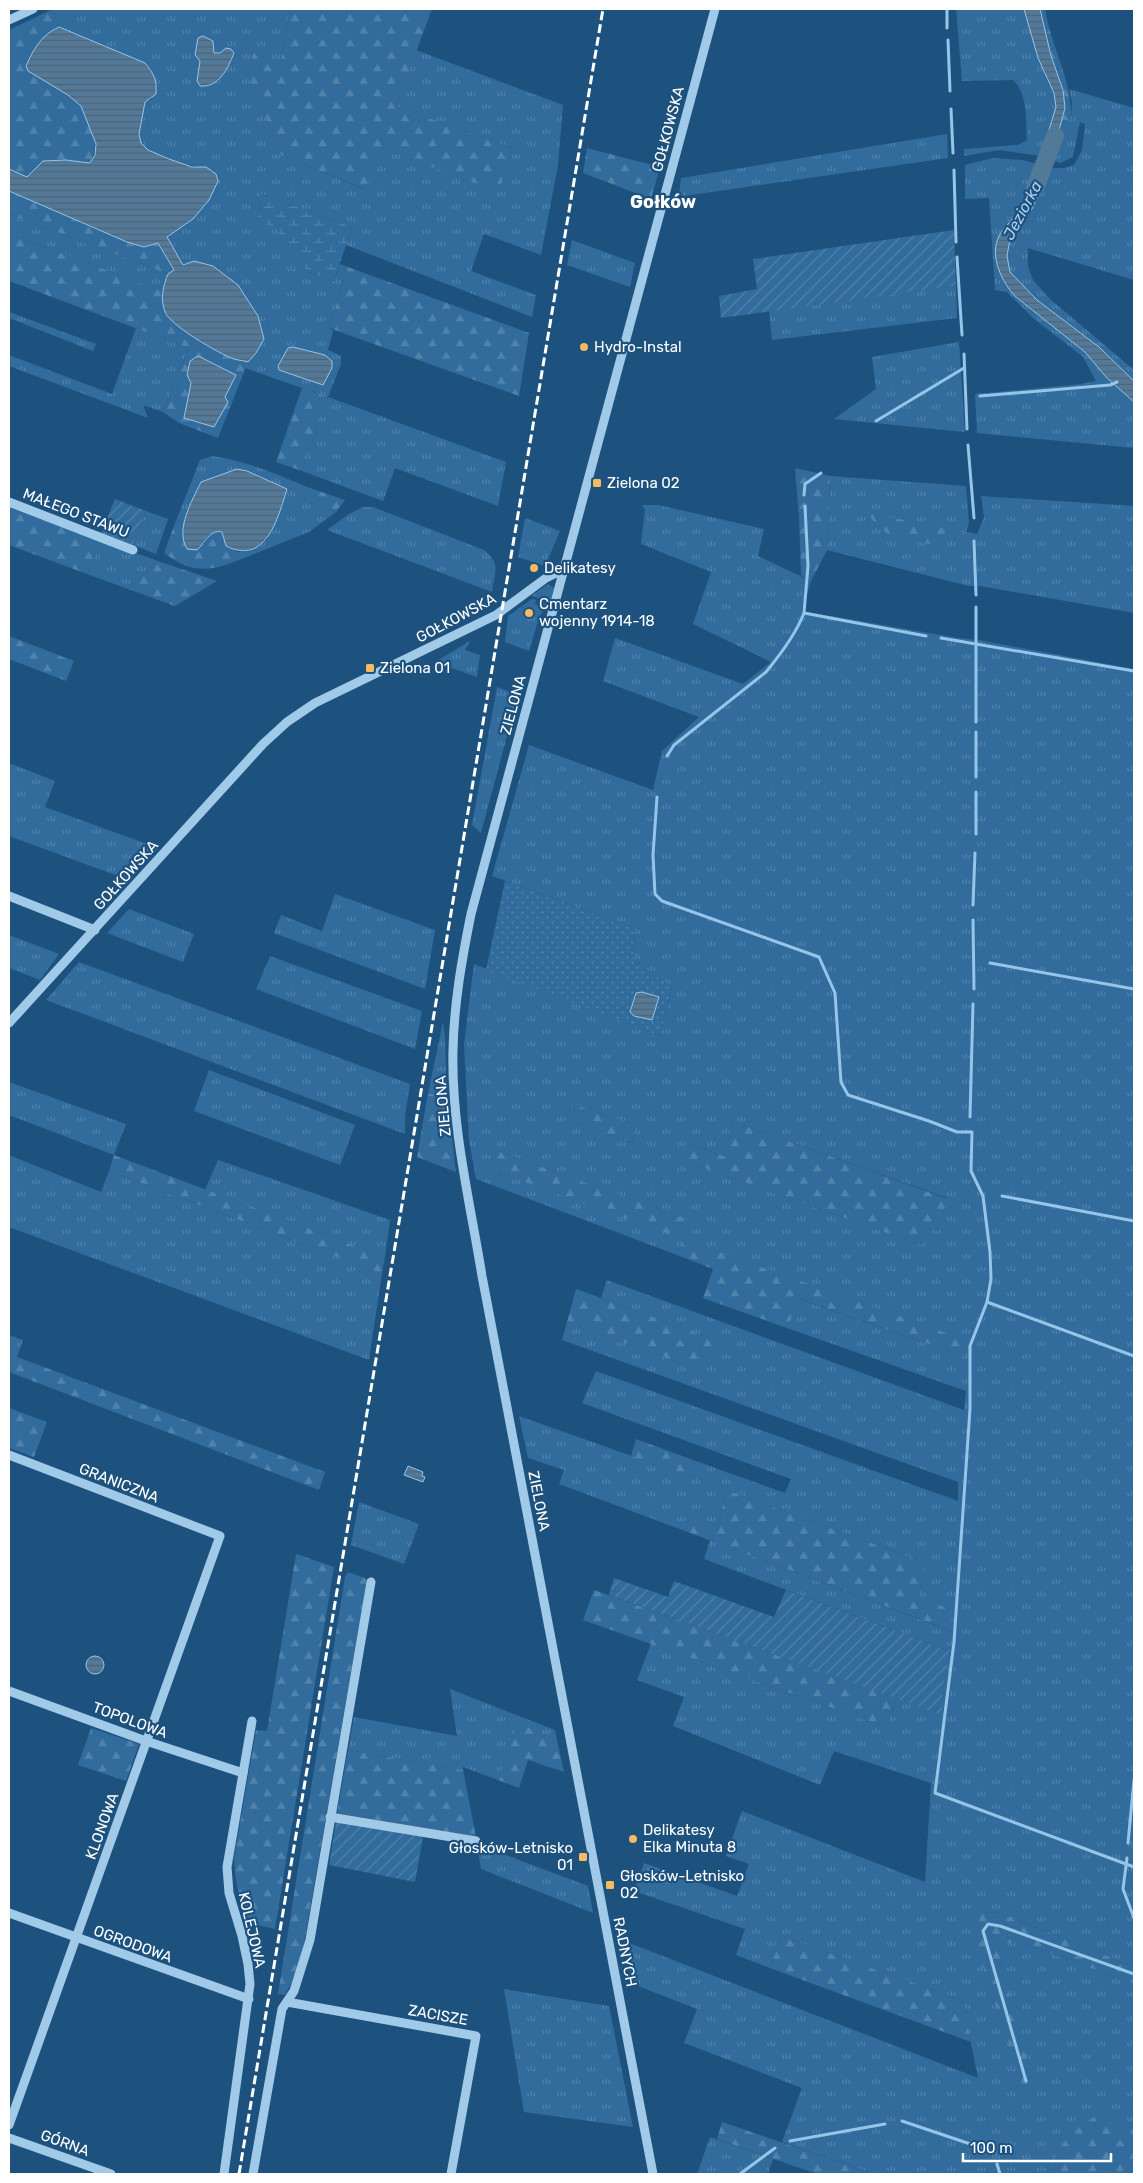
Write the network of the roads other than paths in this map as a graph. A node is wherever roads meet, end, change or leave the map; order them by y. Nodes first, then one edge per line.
1 (33, 9) edge
2 (715, 9) edge
3 (9, 20) edge
4 (9, 502) edge
5 (133, 550) dead end
6 (564, 569) junction
7 (9, 896) edge
8 (95, 930) junction
9 (9, 1023) edge
10 (9, 1455) edge
11 (220, 1536) joint
12 (371, 1582) dead end
13 (553, 1647) joint
14 (9, 1691) edge
15 (252, 1722) dead end
16 (146, 1742) junction
17 (243, 1773) junction
18 (330, 1817) junction
19 (476, 1841) dead end
20 (9, 1913) edge
21 (77, 1938) junction
22 (249, 1999) junction
23 (287, 2002) junction
24 (9, 2125) edge
25 (9, 2138) edge
26 (111, 2174) edge
27 (224, 2174) edge
28 (253, 2174) edge
29 (451, 2174) edge
30 (653, 2174) edge

1 - 3 street
2 - 6 street, GOŁKOWSKA
4 - 5 street, MAŁEGO STAWU
6 - 8 street, GOŁKOWSKA
6 - 13 street, ZIELONA
7 - 8 street
8 - 9 street, GOŁKOWSKA
10 - 11 street, GRANICZNA
11 - 16 street, KLONOWA
12 - 18 street
13 - 30 street, RADNYCH
14 - 16 street, TOPOLOWA
15 - 17 street, KOLEJOWA
16 - 17 street, TOPOLOWA
16 - 21 street, KLONOWA
17 - 22 street, KOLEJOWA
18 - 19 street
18 - 23 street
20 - 21 street, OGRODOWA
21 - 22 street, OGRODOWA
21 - 24 street, KLONOWA
22 - 27 street, KOLEJOWA
23 - 28 street
23 - 29 street, ZACISZE
25 - 26 street, GÓRNA

